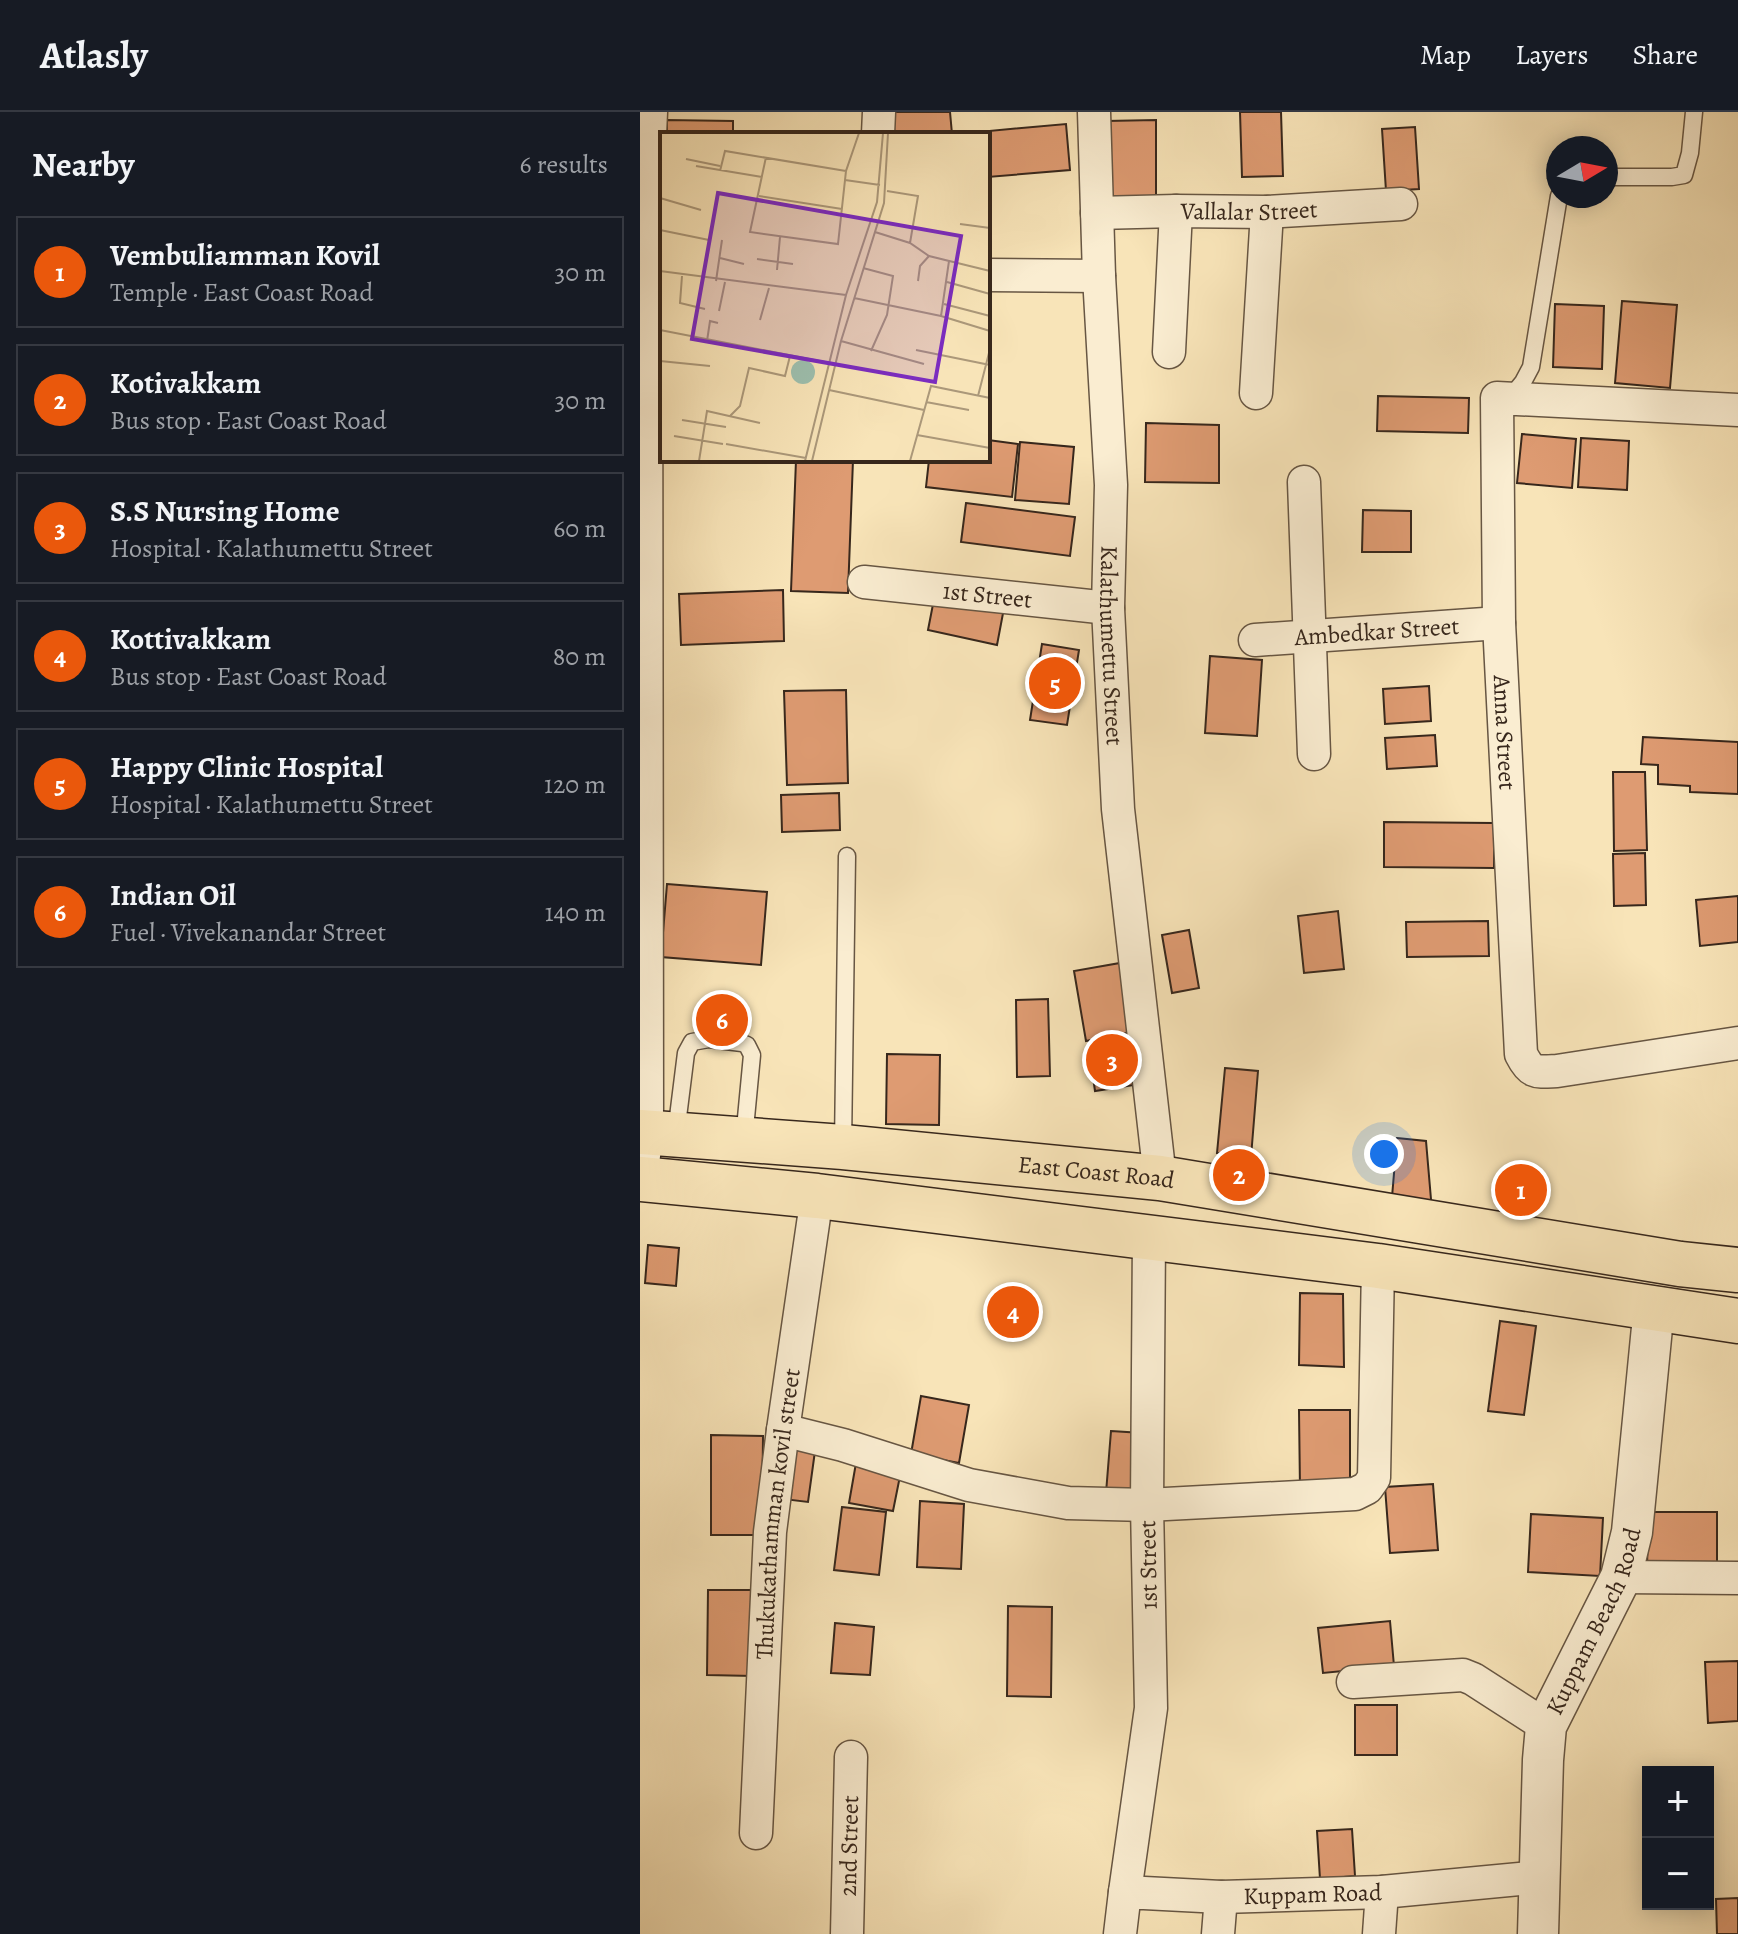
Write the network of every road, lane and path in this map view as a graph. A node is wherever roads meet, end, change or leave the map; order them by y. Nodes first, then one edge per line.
1 (651, 112) edge
2 (879, 112) edge
3 (1094, 112) edge
4 (1694, 112) edge
5 (878, 132) edge
6 (1618, 177) edge
7 (643, 187) edge
8 (1401, 204) dead end
9 (1557, 208) edge
10 (1176, 211) junction
11 (1267, 212) junction
12 (1097, 213) junction
13 (654, 220) edge
14 (990, 275) edge
15 (1099, 276) junction
16 (1169, 352) dead end
17 (1256, 393) dead end
18 (1503, 399) junction
19 (1738, 410) edge
20 (1304, 482) dead end
21 (864, 582) dead end
22 (1108, 608) junction
23 (1499, 623) junction
24 (1309, 635) junction
25 (1255, 640) dead end
26 (1314, 754) dead end
27 (643, 849) edge
28 (847, 856) dead end
29 (1738, 1043) edge
30 (654, 1133) edge
31 (744, 1139) junction
32 (843, 1147) junction
33 (1160, 1178) junction
34 (640, 1179) edge
35 (817, 1196) junction
36 (1149, 1236) junction
37 (1378, 1266) junction
38 (1738, 1270) edge
39 (1654, 1307) junction
40 (1738, 1321) edge
41 (783, 1430) junction
42 (1147, 1505) junction
43 (1621, 1577) junction
44 (1738, 1578) edge
45 (1353, 1682) dead end
46 (1546, 1726) junction
47 (851, 1757) dead end
48 (756, 1833) dead end
49 (1541, 1877) junction
50 (1125, 1892) junction
51 (1382, 1892) junction
52 (1221, 1897) junction
53 (847, 1934) edge
54 (1120, 1934) edge
55 (1218, 1934) edge
56 (1379, 1934) edge
57 (1538, 1934) edge

1 - 7 street
2 - 5 street
3 - 12 street, Kalathumettu Street
4 - 6 lane
7 - 13 street
8 - 11 street, Vallalar Street
9 - 18 lane
10 - 11 street, Vallalar Street
10 - 12 street, Vallalar Street
10 - 16 street
11 - 17 street
12 - 15 street, Kalathumettu Street
13 - 27 street
14 - 15 street
15 - 22 street, Kalathumettu Street
18 - 19 street
18 - 23 street, Anna Street
20 - 24 street
21 - 22 street, 1st Street
22 - 33 street, Kalathumettu Street
23 - 24 street, Ambedkar Street
23 - 29 street, Anna Street
24 - 25 street, Ambedkar Street
24 - 26 street
27 - 30 street
28 - 32 lane
30 - 31 main road, East Coast Road
30 - 31 lane
30 - 34 street
31 - 32 main road, East Coast Road
32 - 33 main road, East Coast Road
33 - 38 main road, East Coast Road
34 - 35 main road
35 - 36 main road
35 - 41 street, Thukukathamman kovil street
36 - 37 main road
36 - 42 street, 1st Street
37 - 39 main road
37 - 42 street
39 - 40 main road
39 - 43 street, Kuppam Beach Road
41 - 42 street
41 - 48 street, Thukukathamman kovil street
42 - 50 street, 1st Street
43 - 44 street
43 - 46 street, Kuppam Beach Road
45 - 46 street
46 - 49 street, Kuppam Beach Road
47 - 53 street, 2nd Street
49 - 51 street, Kuppam Road
49 - 57 street, Kuppam Beach Road
50 - 52 street, Kuppam Road
50 - 54 street
51 - 52 street, Kuppam Road
51 - 56 street
52 - 55 street

